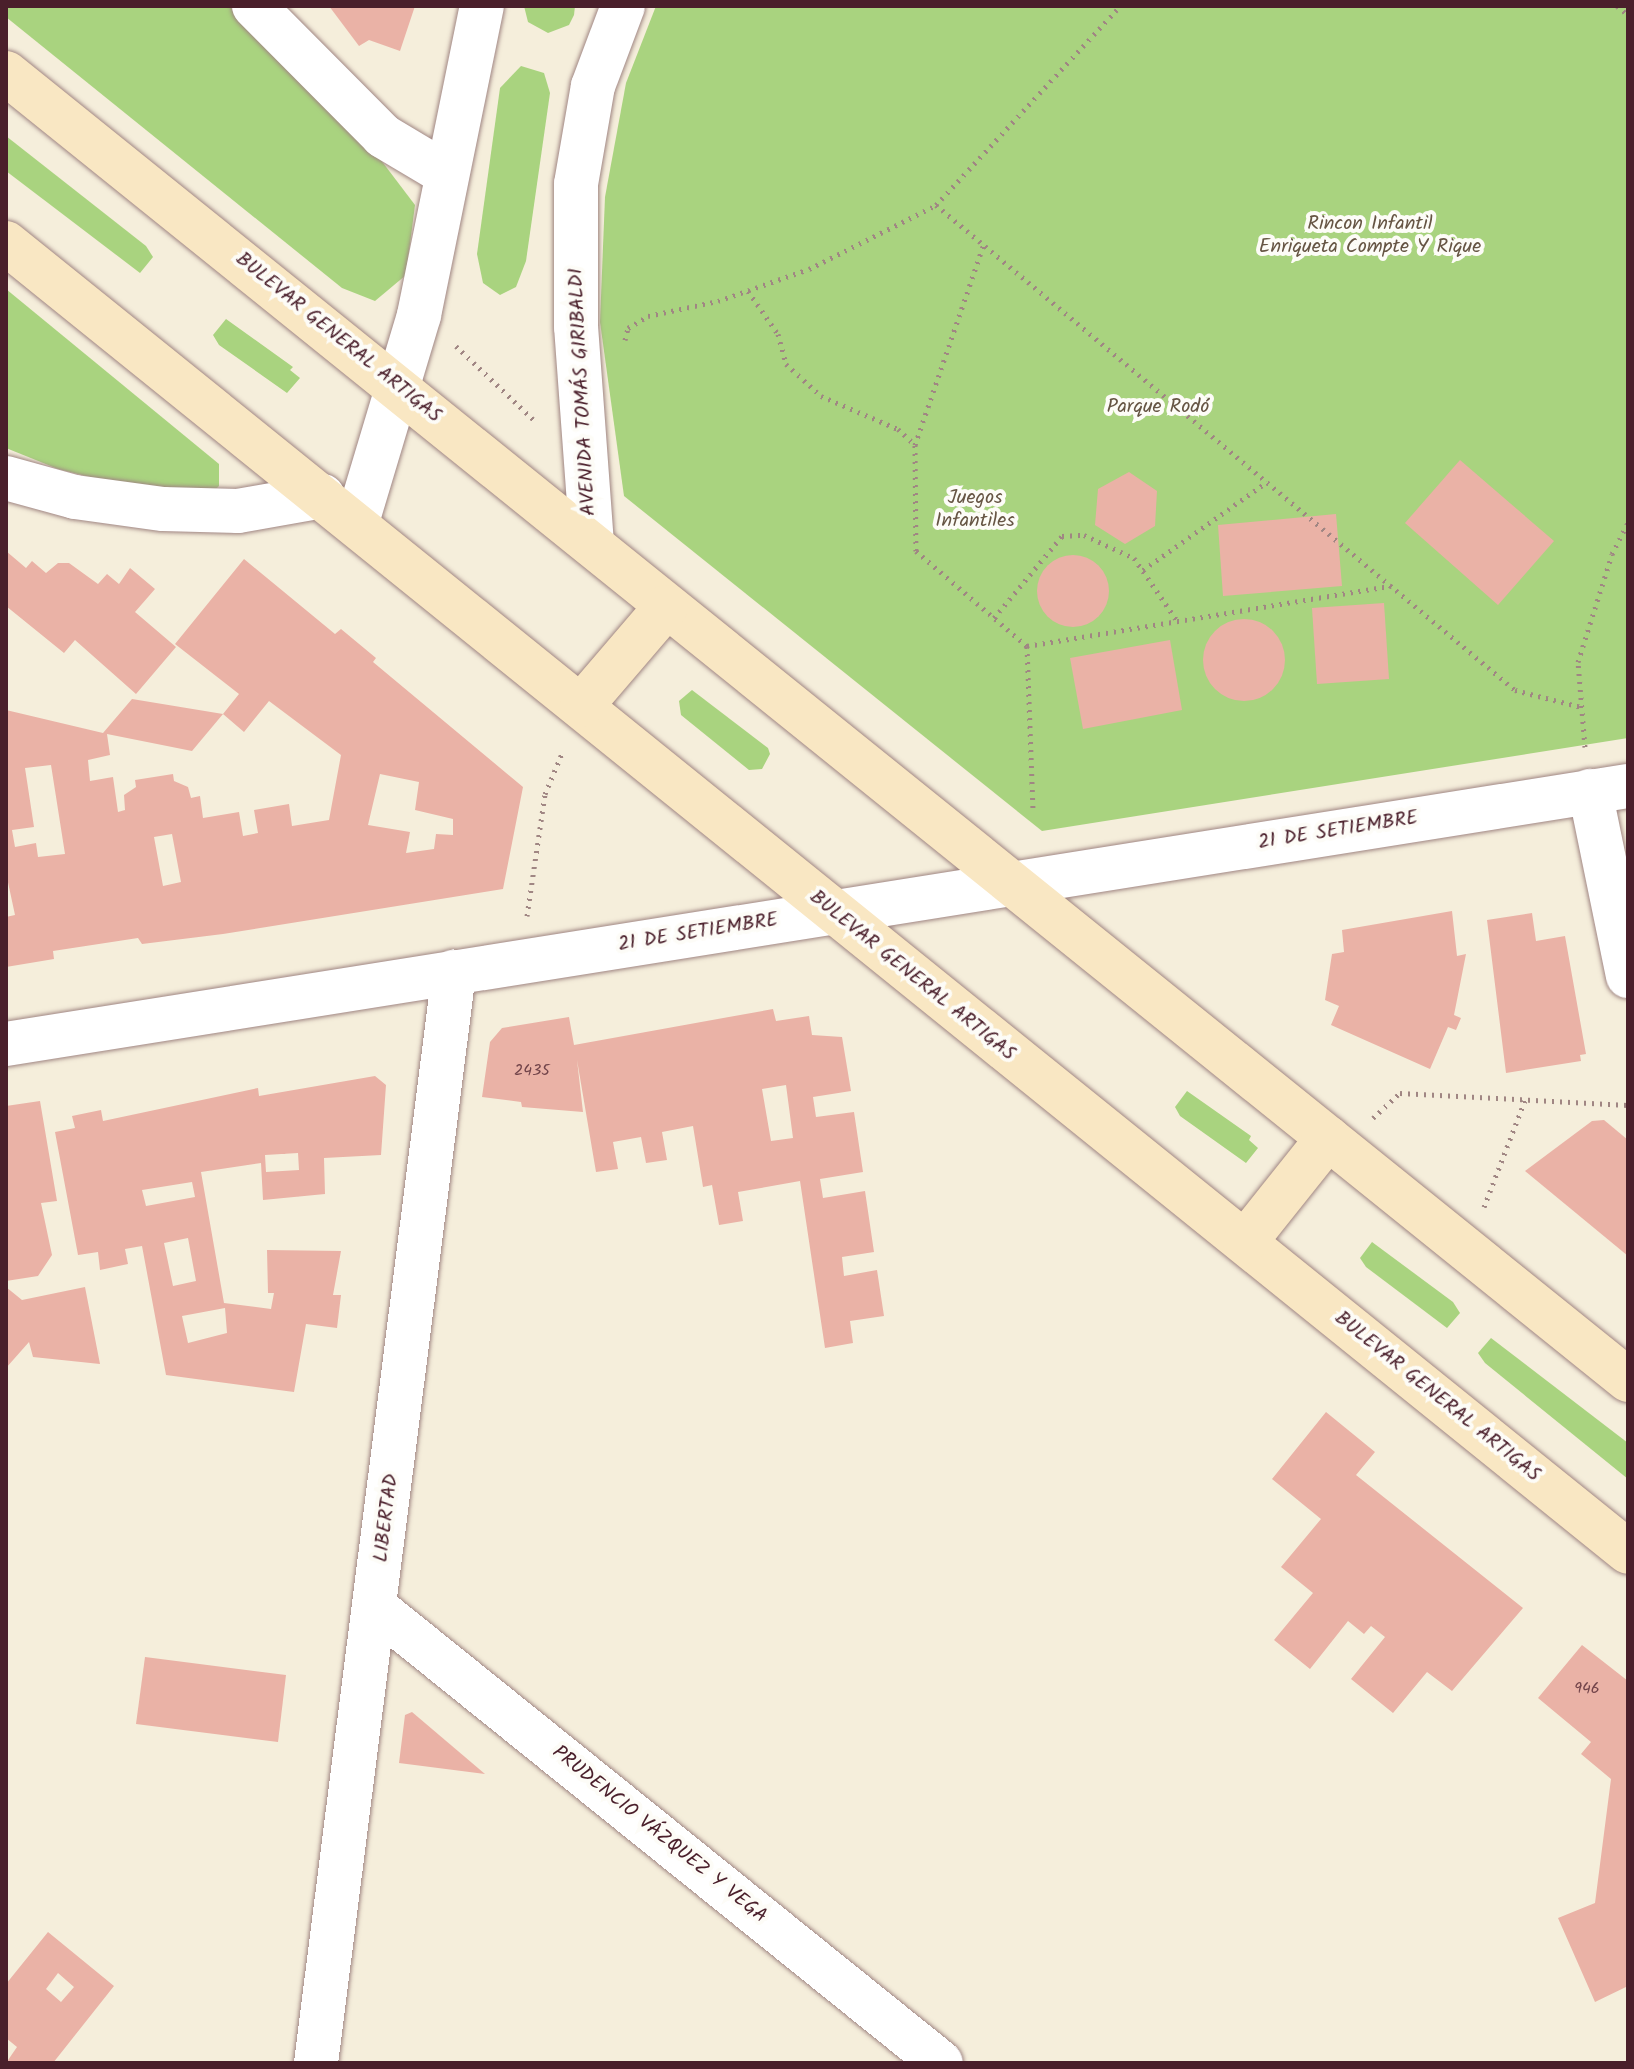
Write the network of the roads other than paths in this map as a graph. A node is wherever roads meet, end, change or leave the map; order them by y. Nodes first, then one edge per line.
1 (254, 6) edge
2 (482, 6) edge
3 (623, 6) edge
4 (6, 73) edge
5 (445, 173) junction
6 (6, 243) edge
7 (400, 387) junction
8 (6, 478) edge
9 (323, 496) junction
10 (357, 522) junction
11 (592, 544) junction
12 (666, 607) junction
13 (582, 705) junction
14 (1609, 788) edge
15 (1015, 884) junction
16 (835, 914) junction
17 (454, 972) junction
18 (1628, 976) edge
19 (6, 1044) edge
20 (1334, 1143) junction
21 (1245, 1242) junction
22 (1628, 1380) edge
23 (1628, 1552) edge
24 (376, 1608) junction
25 (316, 2063) edge
26 (941, 2063) edge

1 - 5 street
2 - 5 street
3 - 11 street, AVENIDA TOMÁS GIRIBALDI
4 - 7 main road, BULEVAR GENERAL ARTIGAS
5 - 7 street
6 - 9 main road, BULEVAR GENERAL ARTIGAS
7 - 10 street
7 - 11 main road, BULEVAR GENERAL ARTIGAS
8 - 9 street
9 - 10 main road, BULEVAR GENERAL ARTIGAS
10 - 13 main road, BULEVAR GENERAL ARTIGAS
11 - 12 main road, BULEVAR GENERAL ARTIGAS
12 - 13 main road
12 - 15 main road, BULEVAR GENERAL ARTIGAS
13 - 16 main road, BULEVAR GENERAL ARTIGAS
14 - 15 street, 21 DE SETIEMBRE
14 - 18 street
15 - 16 street, 21 DE SETIEMBRE
15 - 20 main road, BULEVAR GENERAL ARTIGAS
16 - 17 street, 21 DE SETIEMBRE
16 - 21 main road, BULEVAR GENERAL ARTIGAS
17 - 19 street, 21 DE SETIEMBRE
17 - 24 street, LIBERTAD
20 - 21 main road
20 - 22 main road, BULEVAR GENERAL ARTIGAS
21 - 23 main road, BULEVAR GENERAL ARTIGAS
24 - 25 street, LIBERTAD
24 - 26 street, PRUDENCIO VÁZQUEZ Y VEGA

